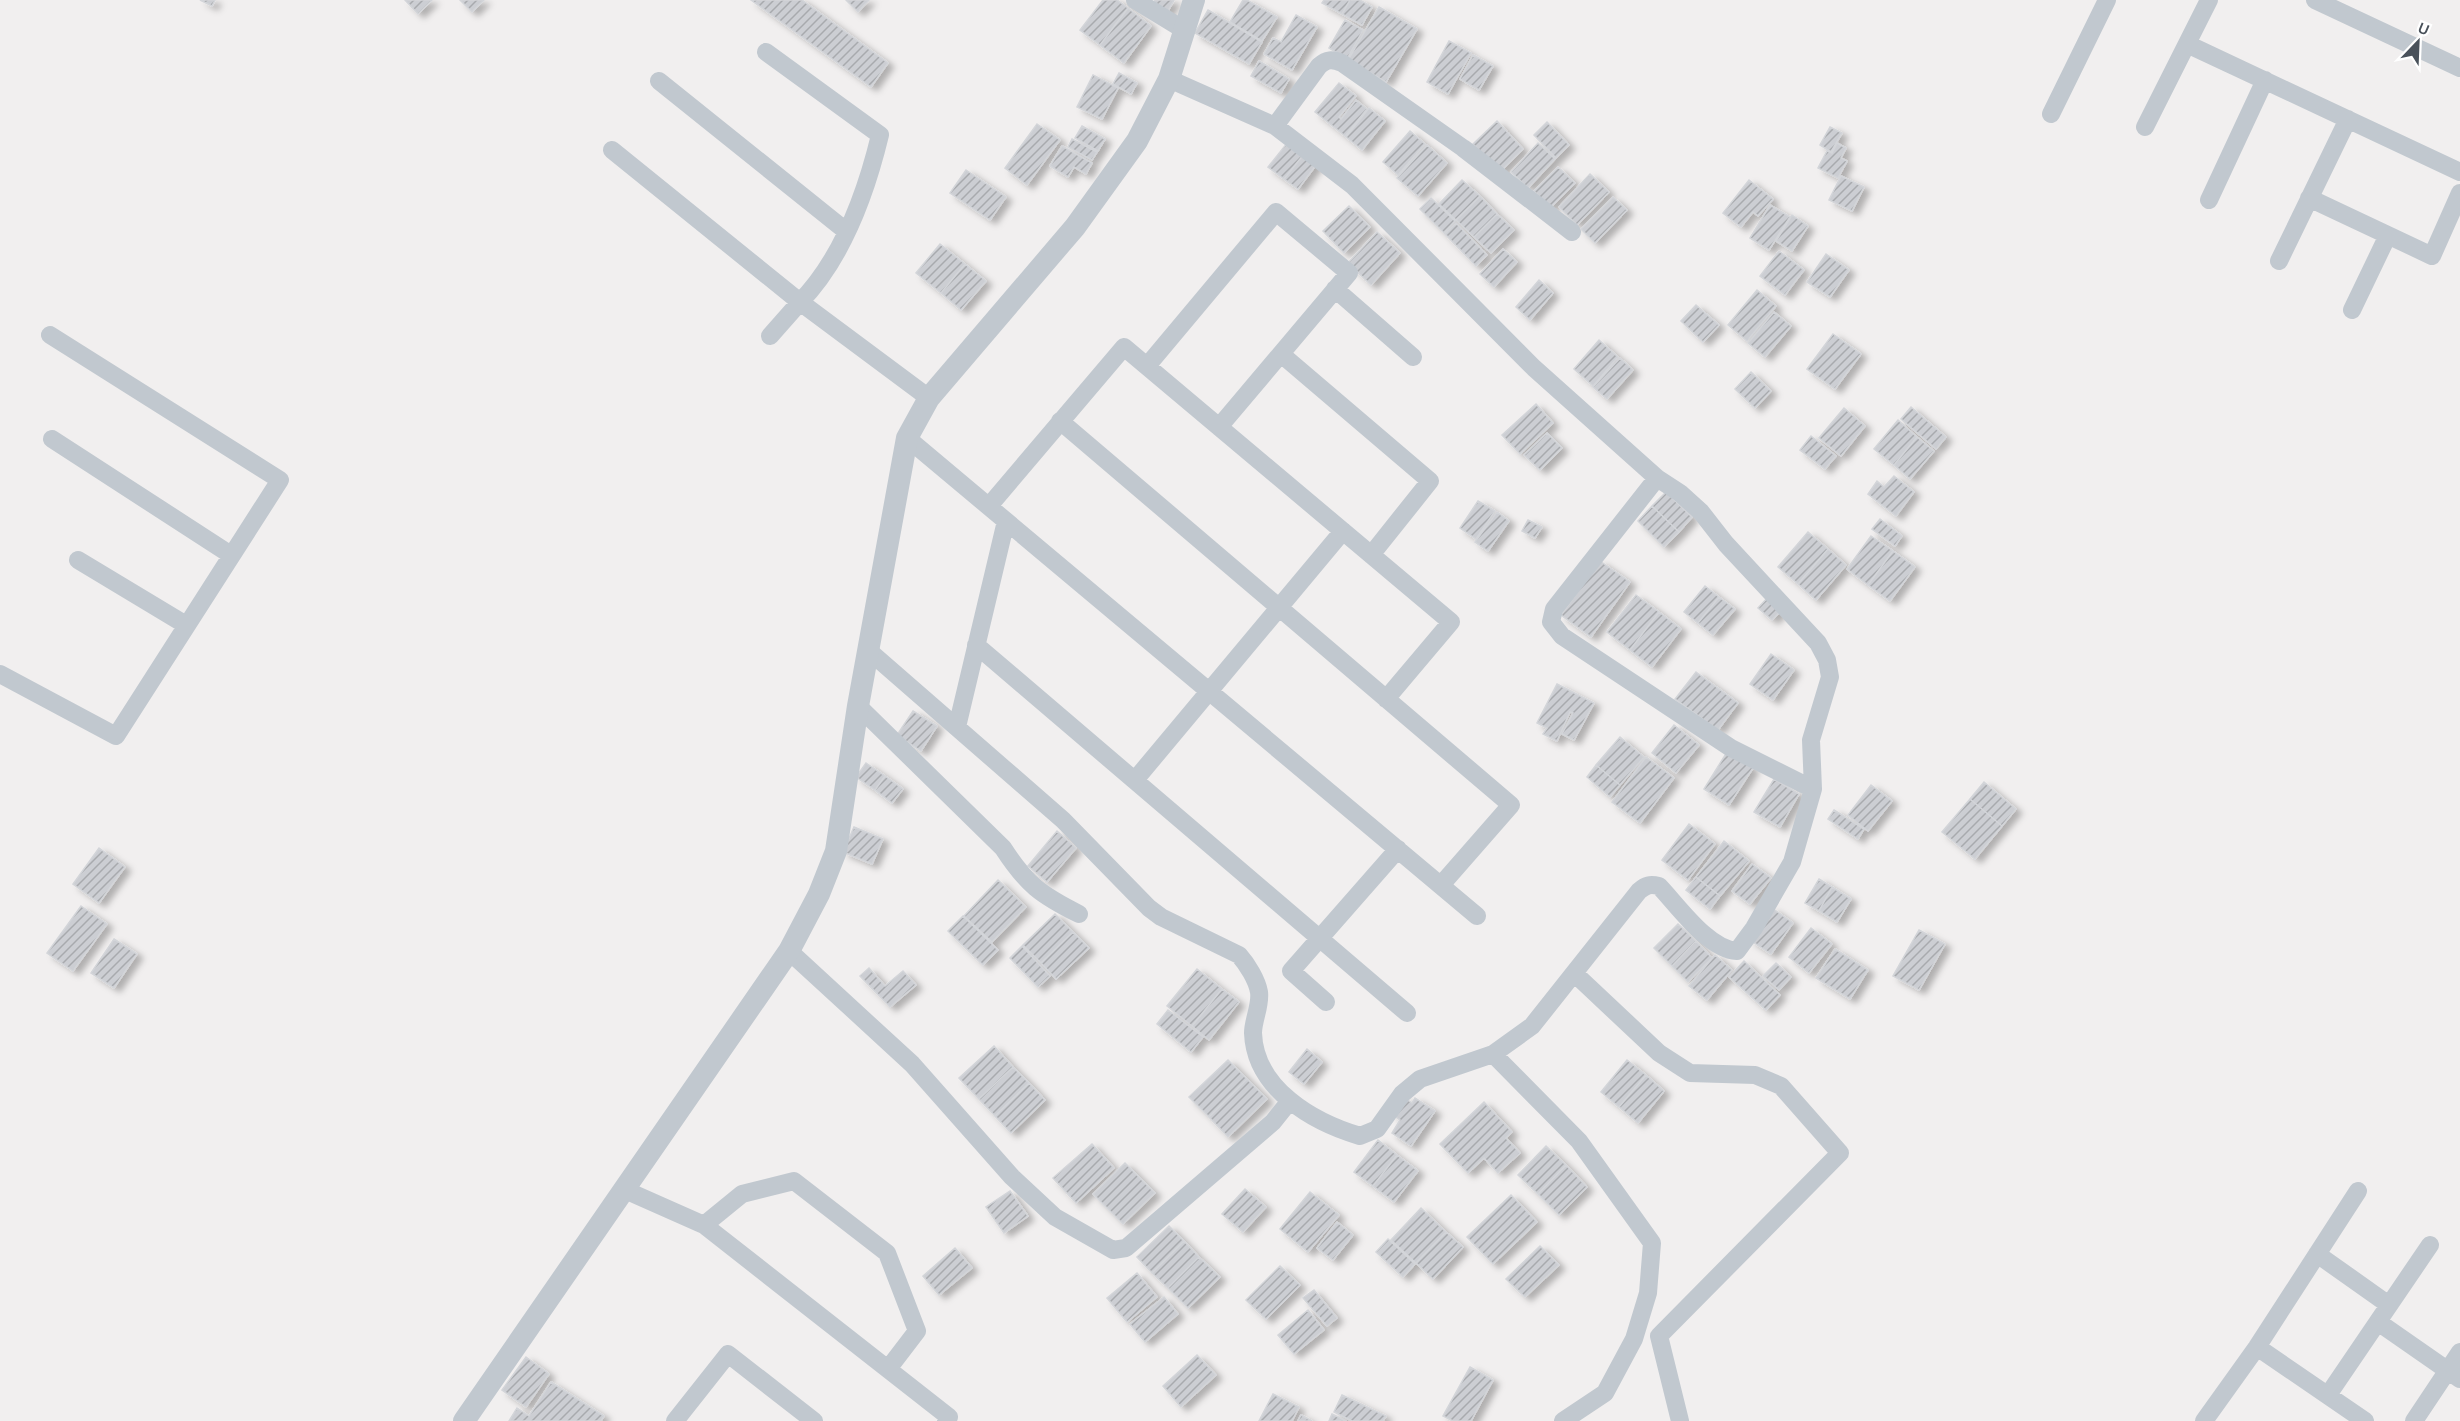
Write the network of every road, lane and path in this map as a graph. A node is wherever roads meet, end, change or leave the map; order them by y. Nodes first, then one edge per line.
1 (1135, 0) edge
2 (1194, 0) edge
3 (2107, 0) edge
4 (2209, 0) edge
5 (2315, 0) edge
6 (1186, 31) junction
7 (2187, 44) junction
8 (766, 52) dead end
9 (2460, 68) edge
10 (1169, 80) junction
11 (2265, 80) junction
12 (659, 81) dead end
13 (2051, 114) dead end
14 (2348, 119) junction
15 (1275, 126) junction
16 (2145, 127) dead end
17 (612, 150) dead end
18 (2460, 171) edge
19 (2460, 193) edge
20 (2309, 198) junction
21 (2209, 200) dead end
22 (846, 231) junction
23 (1572, 232) dead end
24 (2388, 236) junction
25 (2279, 261) dead end
26 (1335, 290) junction
27 (800, 302) junction
28 (2352, 310) dead end
29 (50, 335) dead end
30 (770, 336) dead end
31 (1281, 354) junction
32 (1413, 357) dead end
33 (1147, 366) junction
34 (929, 398) junction
35 (1060, 422) junction
36 (1219, 427) junction
37 (907, 438) junction
38 (52, 439) dead end
39 (1657, 478) junction
40 (989, 506) junction
41 (1006, 521) junction
42 (1343, 531) junction
43 (231, 555) junction
44 (1371, 555) junction
45 (78, 560) dead end
46 (1279, 608) junction
47 (186, 625) junction
48 (976, 645) junction
49 (869, 651) junction
50 (0, 675) edge
51 (1209, 691) junction
52 (1386, 699) junction
53 (858, 706) junction
54 (957, 727) junction
55 (1135, 780) junction
56 (1813, 789) junction
57 (1398, 849) junction
58 (1442, 885) junction
59 (1079, 914) dead end
60 (1477, 916) dead end
61 (1319, 938) junction
62 (789, 951) junction
63 (1575, 974) junction
64 (1326, 1002) dead end
65 (1407, 1013) dead end
66 (1493, 1054) junction
67 (1289, 1102) junction
68 (625, 1190) junction
69 (2358, 1191) dead end
70 (704, 1225) junction
71 (2430, 1245) dead end
72 (2317, 1254) junction
73 (2389, 1305) junction
74 (2378, 1322) junction
75 (2257, 1347) junction
76 (2460, 1352) edge
77 (888, 1369) junction
78 (2454, 1375) edge
79 (2328, 1395) junction
80 (464, 1421) edge
81 (675, 1421) edge
82 (814, 1421) edge
83 (946, 1421) edge
84 (1563, 1421) edge
85 (1680, 1421) edge
86 (2204, 1421) edge
87 (2365, 1421) edge
88 (2414, 1421) edge

1 - 6 street
2 - 6 street
3 - 13 street
4 - 7 street
5 - 9 street
6 - 10 street
7 - 11 street
7 - 16 street
8 - 22 street
10 - 15 street
10 - 34 street
11 - 14 street
11 - 21 street
12 - 22 street
14 - 18 street
14 - 20 street
15 - 23 street
15 - 39 street
17 - 27 street
19 - 24 street
20 - 24 street
20 - 25 street
22 - 27 street
24 - 28 street
26 - 31 street
26 - 32 street
26 - 33 street
27 - 30 street
27 - 34 street
29 - 43 street
31 - 36 street
31 - 44 street
33 - 35 street
33 - 36 street
34 - 37 street
35 - 40 street
35 - 46 street
36 - 42 street
37 - 40 street
37 - 49 street
38 - 43 street
39 - 56 street
39 - 56 street
40 - 41 street
41 - 48 street
41 - 51 street
42 - 44 street
42 - 46 street
43 - 47 street
44 - 52 street
45 - 47 street
46 - 51 street
46 - 52 street
47 - 50 street
48 - 54 street
48 - 55 street
49 - 53 street
49 - 54 street
51 - 55 street
51 - 57 street
52 - 58 street
53 - 59 street
53 - 62 street
54 - 67 street
55 - 61 street
56 - 63 street
57 - 58 street
57 - 61 street
58 - 60 street
61 - 64 street
61 - 65 street
62 - 67 street
62 - 68 street
63 - 66 street
63 - 85 street
66 - 67 street
66 - 84 street
68 - 70 street
68 - 80 street
69 - 72 street
70 - 77 street
70 - 77 street
71 - 73 street
72 - 73 street
72 - 75 street
73 - 74 street
74 - 78 street
74 - 79 street
75 - 79 street
75 - 86 street
76 - 78 street
77 - 83 street
78 - 88 street
79 - 87 street
81 - 82 street

